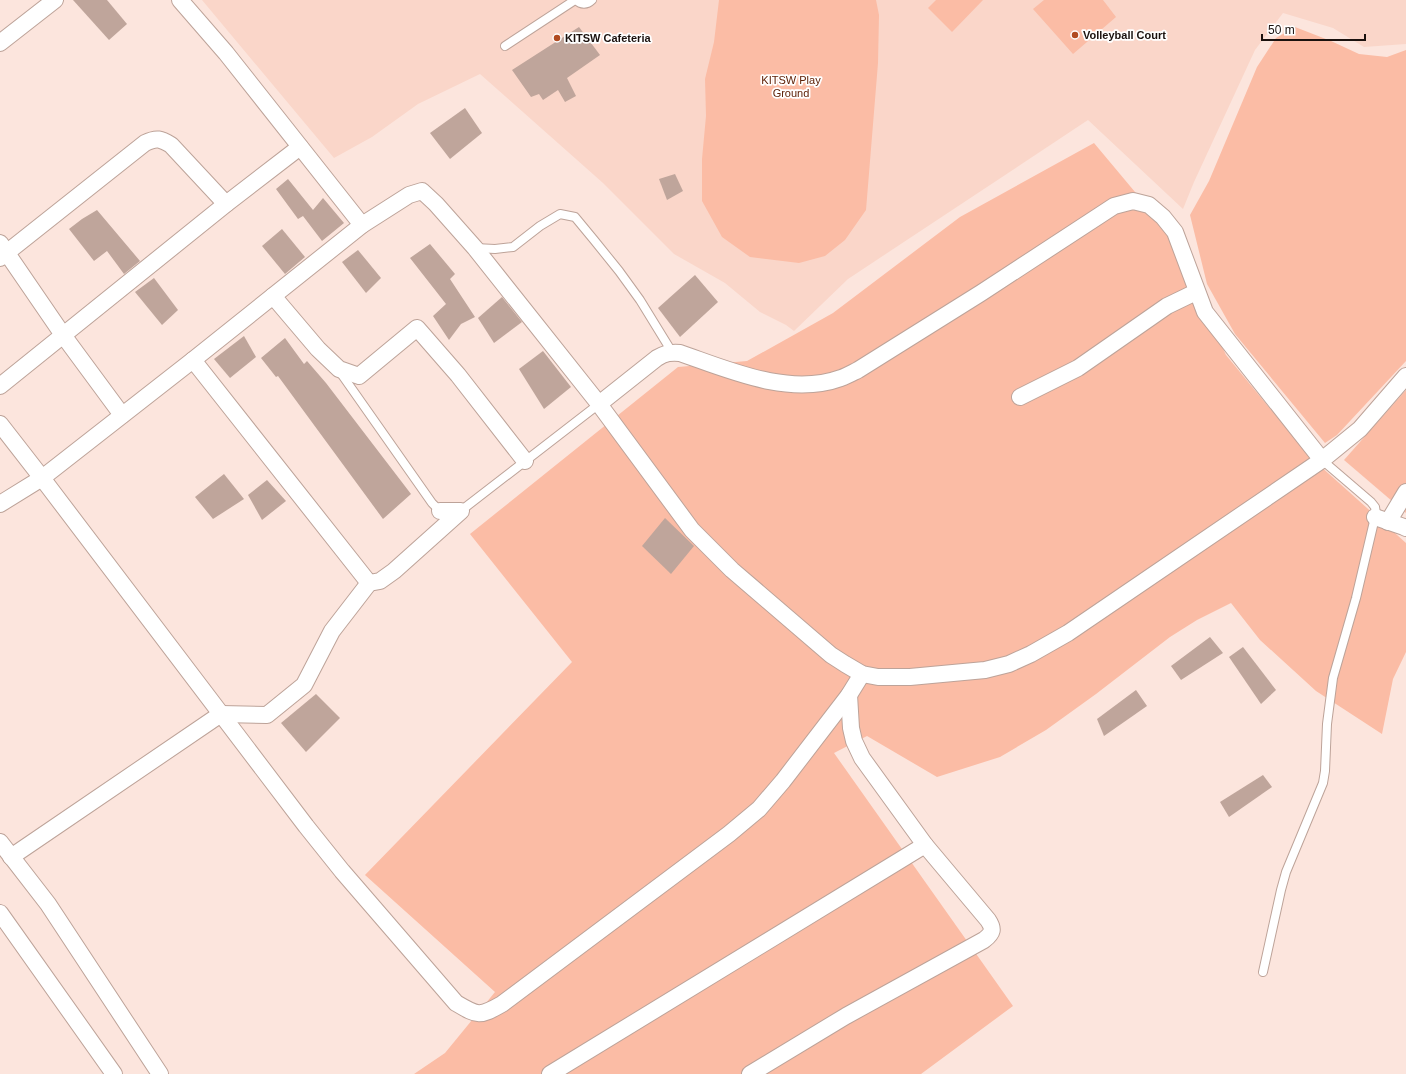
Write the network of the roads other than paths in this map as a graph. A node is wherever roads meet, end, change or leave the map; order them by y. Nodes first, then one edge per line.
1 (55, 0) edge
2 (180, 0) edge
3 (575, 0) edge
4 (592, 0) edge
5 (0, 43) edge
6 (505, 46) dead end
7 (300, 147) junction
8 (226, 204) junction
9 (362, 225) junction
10 (475, 248) junction
11 (2, 251) edge
12 (1196, 292) junction
13 (273, 296) junction
14 (63, 335) junction
15 (672, 352) junction
16 (193, 360) junction
17 (339, 369) junction
18 (1406, 376) edge
19 (0, 386) edge
20 (1020, 397) dead end
21 (599, 404) junction
22 (122, 415) junction
23 (0, 424) edge
24 (1322, 460) junction
25 (525, 461) junction
26 (42, 478) junction
27 (1406, 492) edge
28 (0, 504) edge
29 (440, 511) joint
30 (461, 511) junction
31 (1381, 519) junction
32 (1406, 528) edge
33 (369, 583) junction
34 (862, 674) junction
35 (849, 695) junction
36 (221, 714) junction
37 (0, 842) edge
38 (925, 845) junction
39 (11, 857) junction
40 (0, 913) edge
41 (1264, 972) dead end
42 (114, 1074) edge
43 (160, 1074) edge
44 (550, 1074) edge
45 (750, 1074) edge

1 - 5 street
2 - 7 street
3 - 4 lane
3 - 6 lane
7 - 8 street
7 - 9 street
8 - 11 street
8 - 14 street
9 - 10 street
9 - 13 street
10 - 15 lane
10 - 21 street
11 - 14 street
12 - 15 street
12 - 20 street
12 - 24 street
13 - 16 street
13 - 17 street
14 - 19 street
14 - 22 street
15 - 21 street
16 - 22 street
16 - 33 street
17 - 25 street
17 - 29 lane
18 - 24 street
21 - 25 lane
21 - 34 street
22 - 26 street
23 - 26 street
24 - 31 lane
24 - 34 street
25 - 30 lane
26 - 28 street
26 - 36 street
27 - 31 street
29 - 30 street
30 - 33 street
31 - 32 street
31 - 41 lane
33 - 36 street
34 - 35 street
35 - 36 street
35 - 38 street
36 - 39 street
37 - 39 street
38 - 44 street
38 - 45 street
39 - 43 street
40 - 42 street

